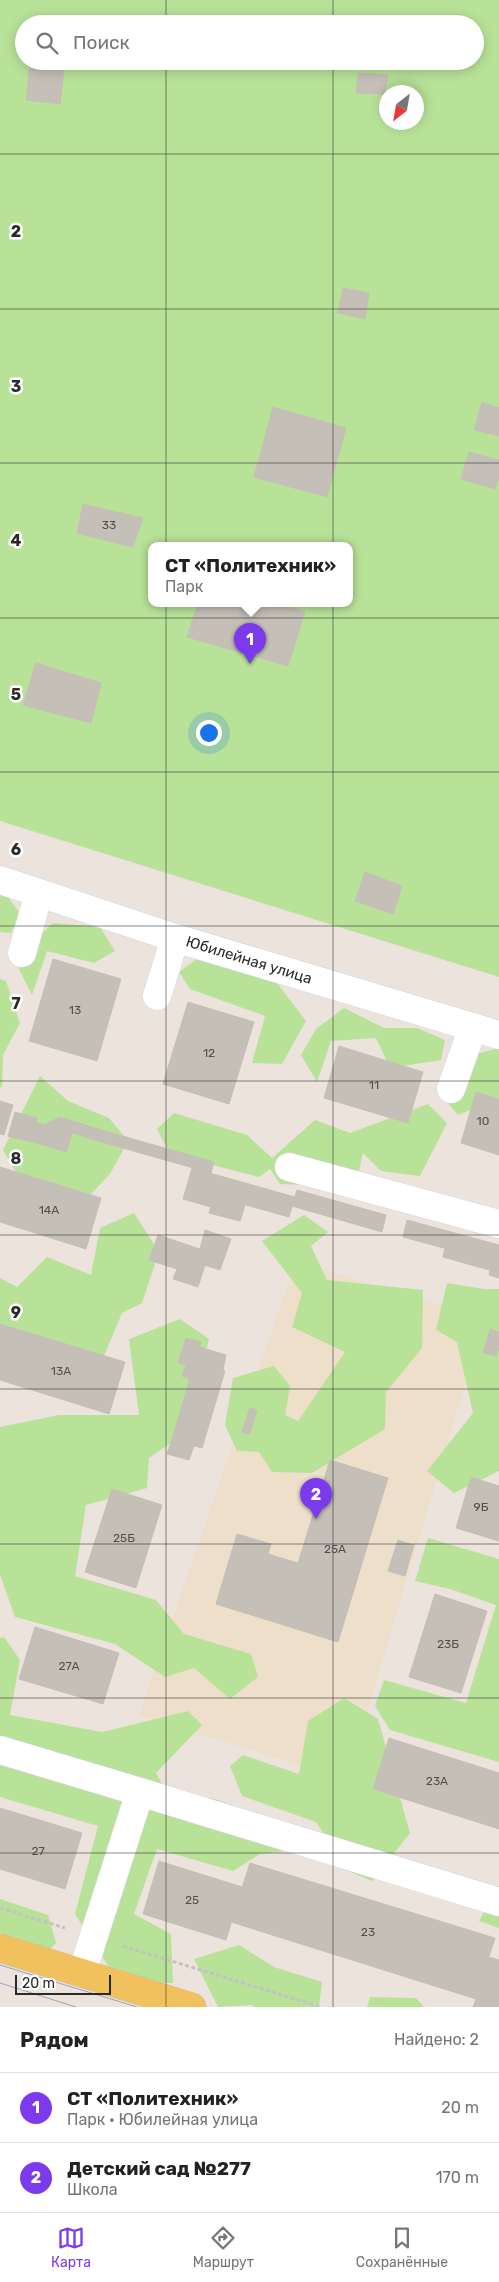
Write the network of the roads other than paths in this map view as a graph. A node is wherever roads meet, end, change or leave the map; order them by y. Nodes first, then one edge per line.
1 (0, 880) edge
2 (39, 892) junction
3 (175, 938) junction
4 (22, 953) dead end
5 (157, 996) dead end
6 (473, 1027) junction
7 (499, 1035) edge
8 (451, 1089) dead end
9 (289, 1167) dead end
10 (499, 1224) edge
11 (0, 1750) edge
12 (140, 1792) junction
13 (499, 1902) edge
14 (0, 1948) edge
15 (82, 1973) junction
16 (192, 2007) edge

1 - 2 street, Юбилейная улица
2 - 3 street, Юбилейная улица
2 - 4 street
3 - 5 street
3 - 6 street, Юбилейная улица
6 - 7 street, Юбилейная улица
6 - 8 street
9 - 10 street
11 - 12 street
12 - 13 street
12 - 15 street
14 - 15 main road
15 - 16 main road

